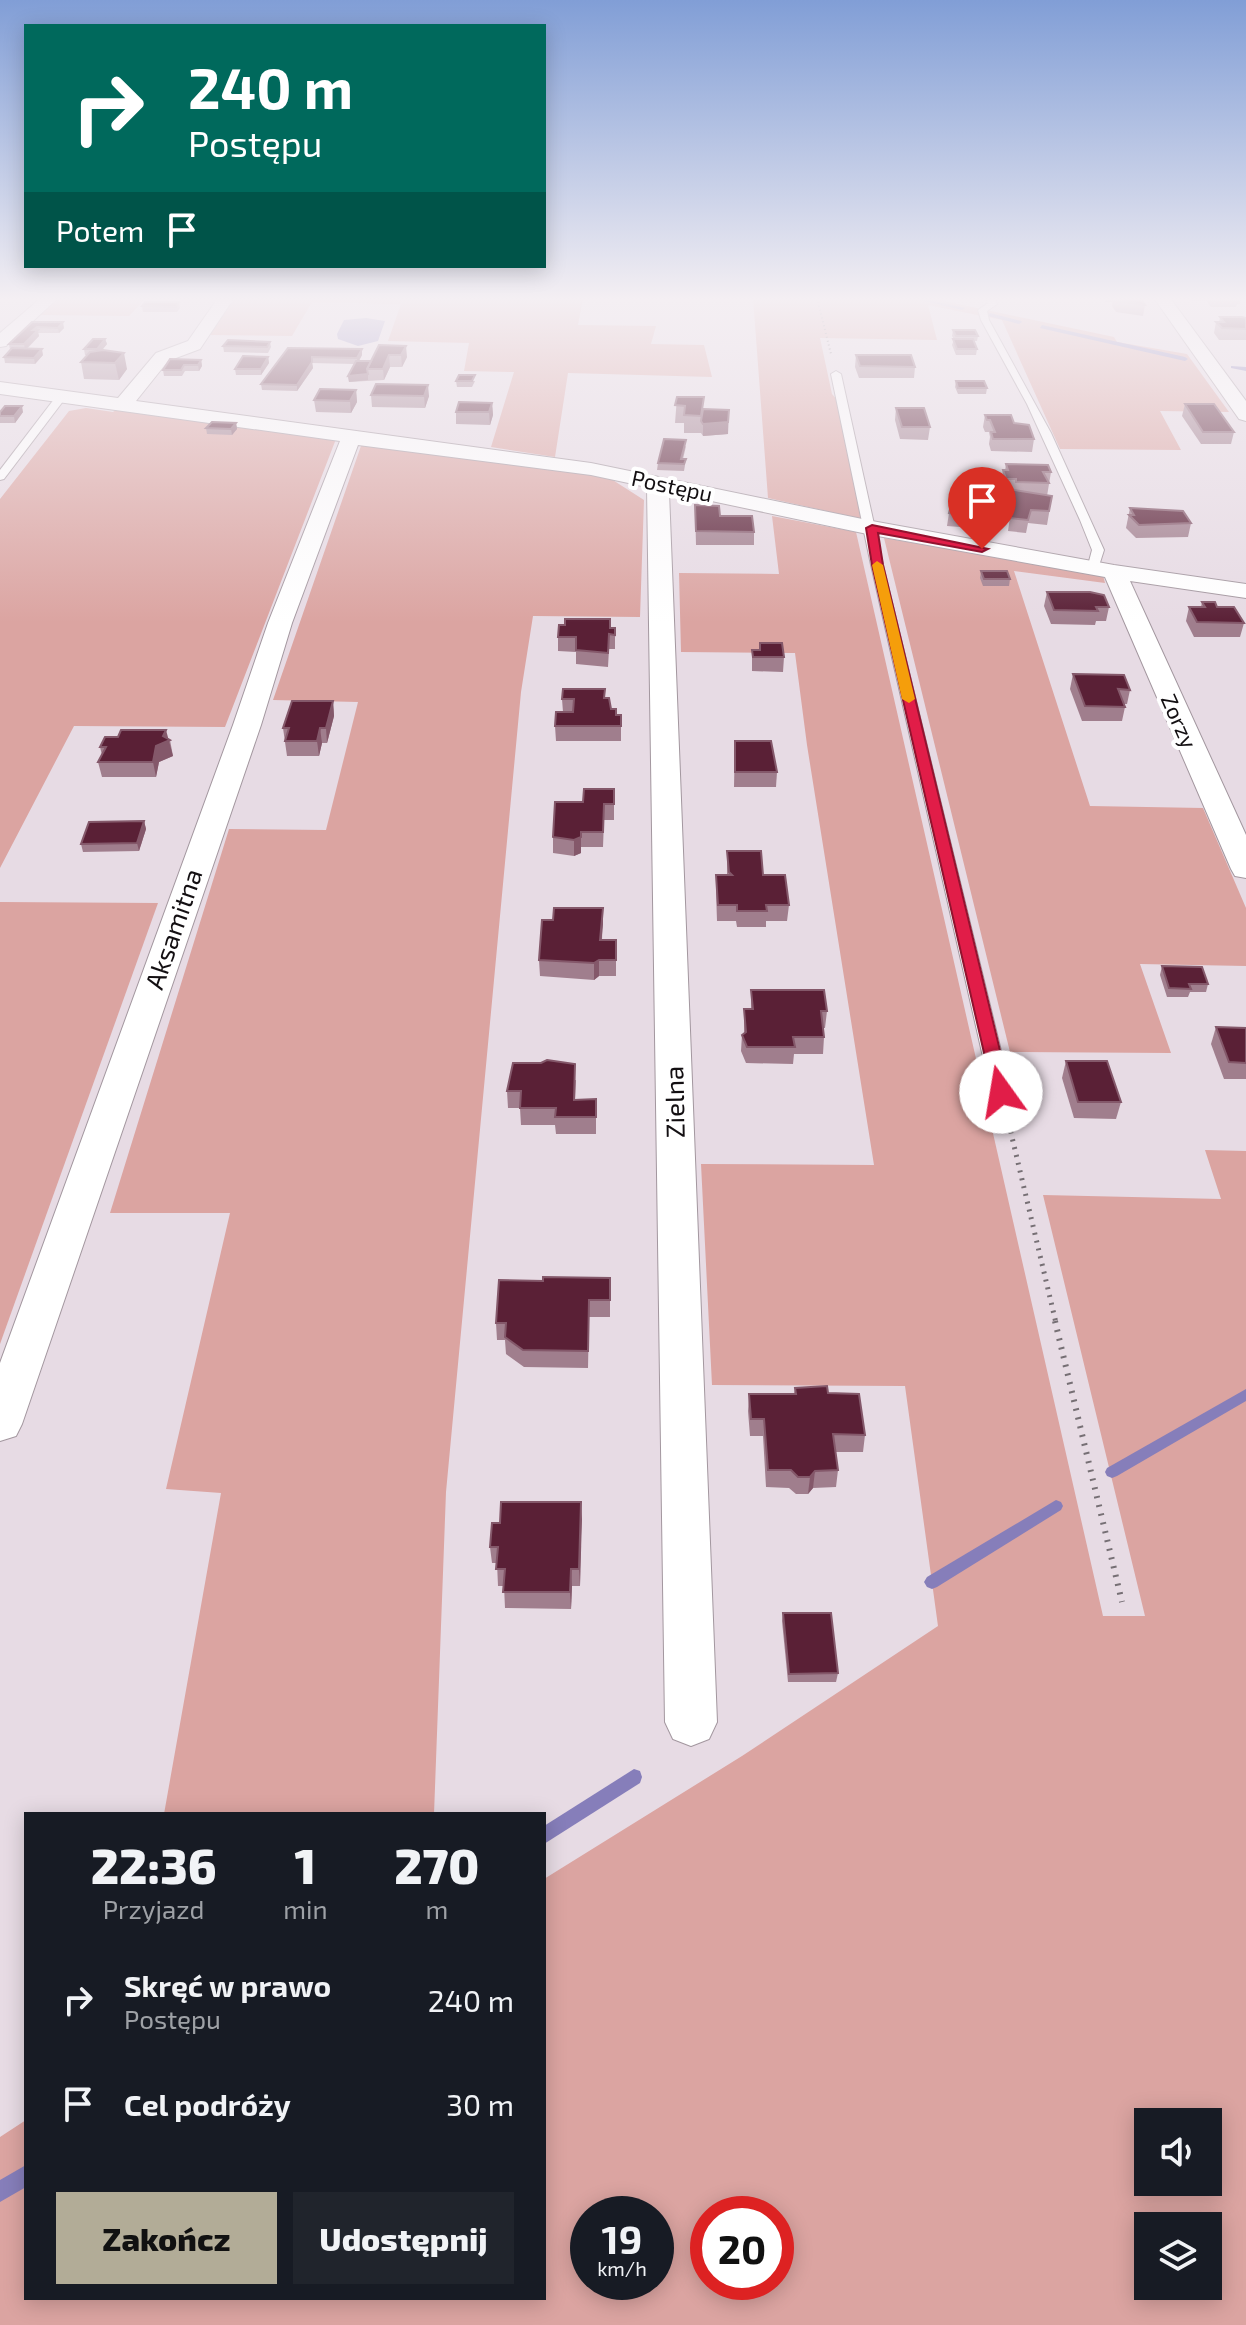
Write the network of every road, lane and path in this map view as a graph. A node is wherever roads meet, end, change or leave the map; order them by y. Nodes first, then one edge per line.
1 (54, 406) edge
2 (134, 406) edge
3 (844, 406) edge
4 (1034, 406) edge
5 (354, 436) junction
6 (0, 477) edge
7 (658, 483) junction
8 (872, 528) junction
9 (1104, 570) junction
10 (1246, 591) edge
11 (1246, 869) edge
12 (1001, 1092) joint
13 (0, 1424) edge
14 (1122, 1602) dead end
15 (691, 1722) dead end

1 - 6 lane
2 - 5 street, Postępu
3 - 8 lane
4 - 9 lane
5 - 7 street, Postępu
5 - 13 street, Aksamitna
7 - 8 street, Postępu
7 - 15 street, Zielna
8 - 9 street, Postępu
8 - 12 lane
9 - 10 street, Postępu
9 - 11 street, Zorzy
12 - 14 path

